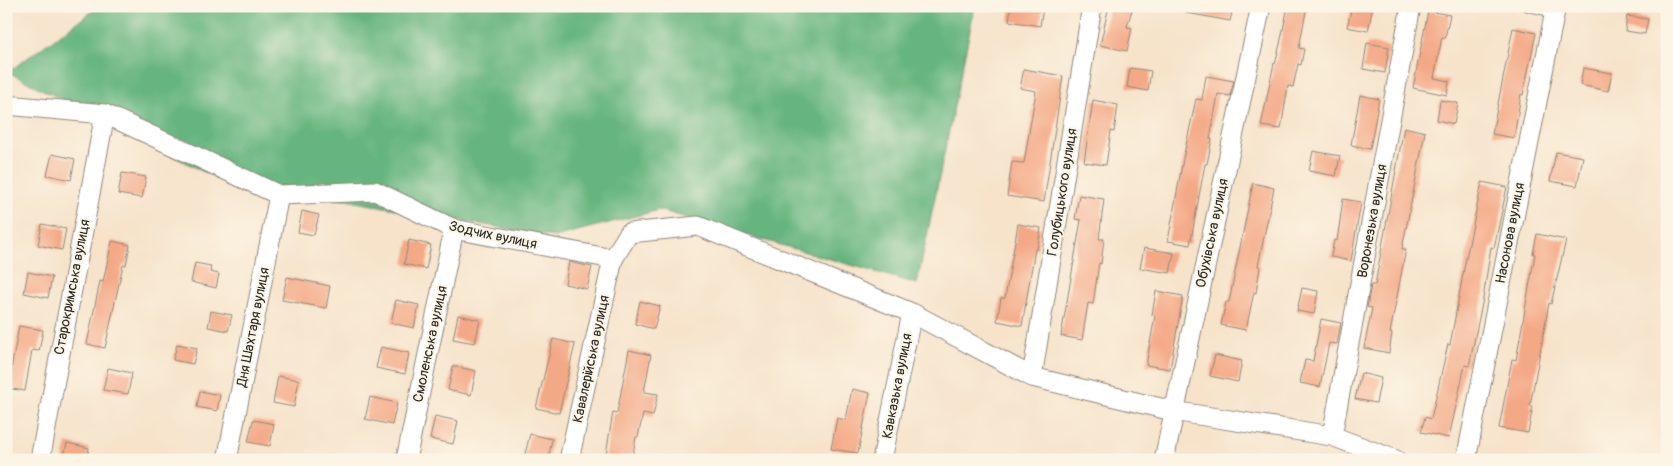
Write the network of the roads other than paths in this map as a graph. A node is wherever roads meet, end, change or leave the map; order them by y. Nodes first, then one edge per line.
1 (1092, 6) edge
2 (1261, 6) edge
3 (1411, 6) edge
4 (1528, 6) edge
5 (1555, 9) edge
6 (6, 105) edge
7 (105, 114) junction
8 (279, 195) junction
9 (454, 229) junction
10 (613, 259) junction
11 (912, 313) junction
12 (1032, 377) junction
13 (1173, 411) junction
14 (1332, 436) junction
15 (40, 460) edge
16 (227, 460) edge
17 (406, 460) edge
18 (569, 460) edge
19 (882, 460) edge
20 (1164, 460) edge
21 (1396, 460) edge
22 (1466, 460) edge

1 - 12 street, Голубицького вулиця
2 - 13 street, Обухівська вулиця
3 - 14 street, Воронезька вулиця
4 - 5 lane
5 - 22 street, Насонова вулиця
6 - 7 street, Зодчих вулиця
7 - 8 street, Зодчих вулиця
7 - 15 street, Старокримська вулиця
8 - 9 street, Зодчих вулиця
8 - 16 street, Дня Шахтаря вулиця
9 - 10 street, Зодчих вулиця
9 - 17 street, Смоленська вулиця
10 - 11 street
10 - 18 street, Кавалерійська вулиця
11 - 12 street
11 - 19 street, Кавказька вулиця
12 - 13 street
13 - 14 street
13 - 20 street, Обухівська вулиця
14 - 21 street

